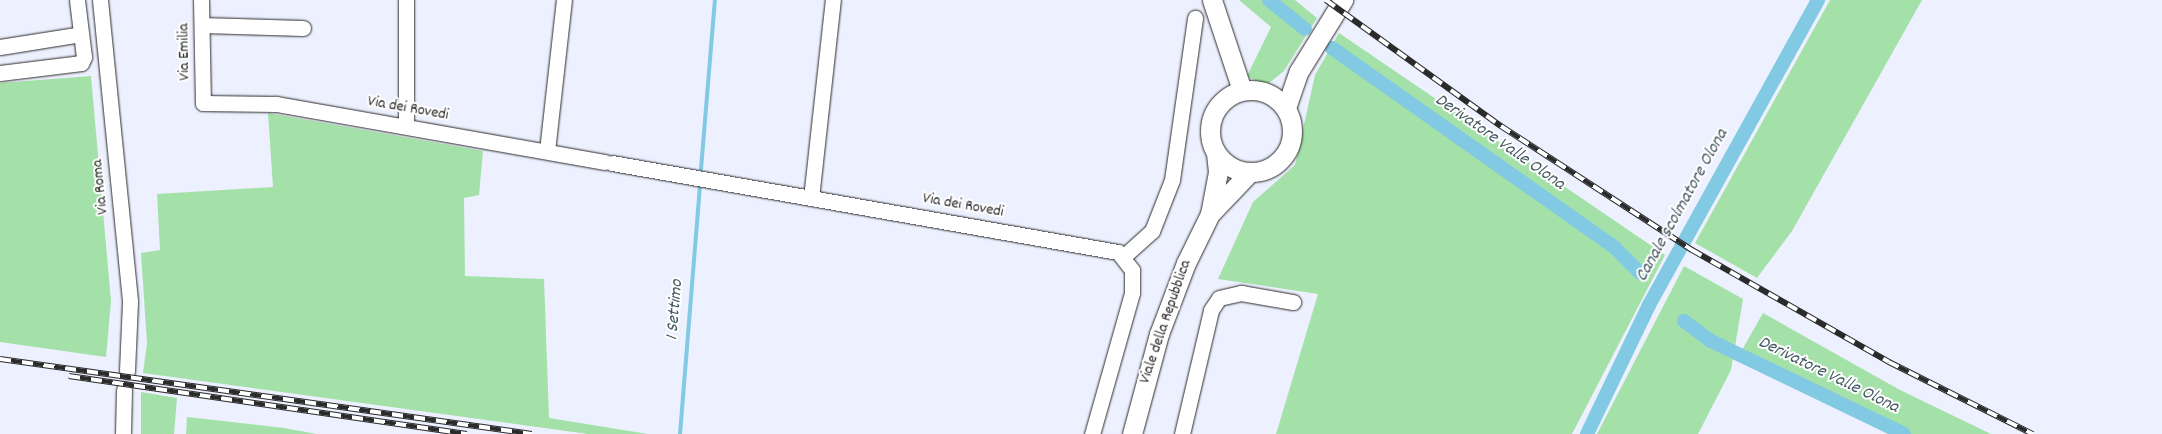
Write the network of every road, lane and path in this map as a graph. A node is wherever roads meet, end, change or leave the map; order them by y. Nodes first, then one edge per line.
1 (77, 0) edge
2 (100, 0) edge
3 (201, 0) edge
4 (406, 0) edge
5 (564, 0) edge
6 (833, 0) edge
7 (1212, 0) edge
8 (1343, 0) edge
9 (1195, 18) dead end
10 (202, 26) junction
11 (303, 28) dead end
12 (81, 34) junction
13 (0, 47) edge
14 (1234, 68) junction
15 (1299, 71) junction
16 (0, 73) edge
17 (1242, 90) junction
18 (1264, 91) junction
19 (1221, 102) junction
20 (203, 103) joint
21 (1286, 108) junction
22 (406, 126) junction
23 (547, 151) junction
24 (1216, 153) junction
25 (1250, 172) junction
26 (812, 198) junction
27 (1210, 214) junction
28 (1123, 257) junction
29 (1293, 302) dead end
30 (127, 371) dead end
31 (124, 390) dead end
32 (123, 434) edge
33 (1092, 434) edge
34 (1132, 434) edge
35 (1182, 434) edge

1 - 12 street
2 - 30 street, Via Roma
3 - 10 street, Via Emilia
4 - 22 street
5 - 23 street
6 - 26 street
7 - 14 street
8 - 15 street
9 - 28 street
10 - 11 street
10 - 20 street, Via Emilia
12 - 13 street
12 - 16 street
14 - 17 street
14 - 19 street
15 - 18 street
15 - 21 street
17 - 18 street
17 - 19 street
18 - 21 street
19 - 24 street
20 - 22 street, Via dei Rovedi
21 - 25 street
22 - 23 street, Via dei Rovedi
23 - 26 street, Via dei Rovedi
24 - 25 street
24 - 27 street, Viale della Repubblica
25 - 27 street, Viale della Repubblica
26 - 28 street, Via dei Rovedi
27 - 34 street, Viale della Repubblica
28 - 33 street
29 - 35 street
31 - 32 street

